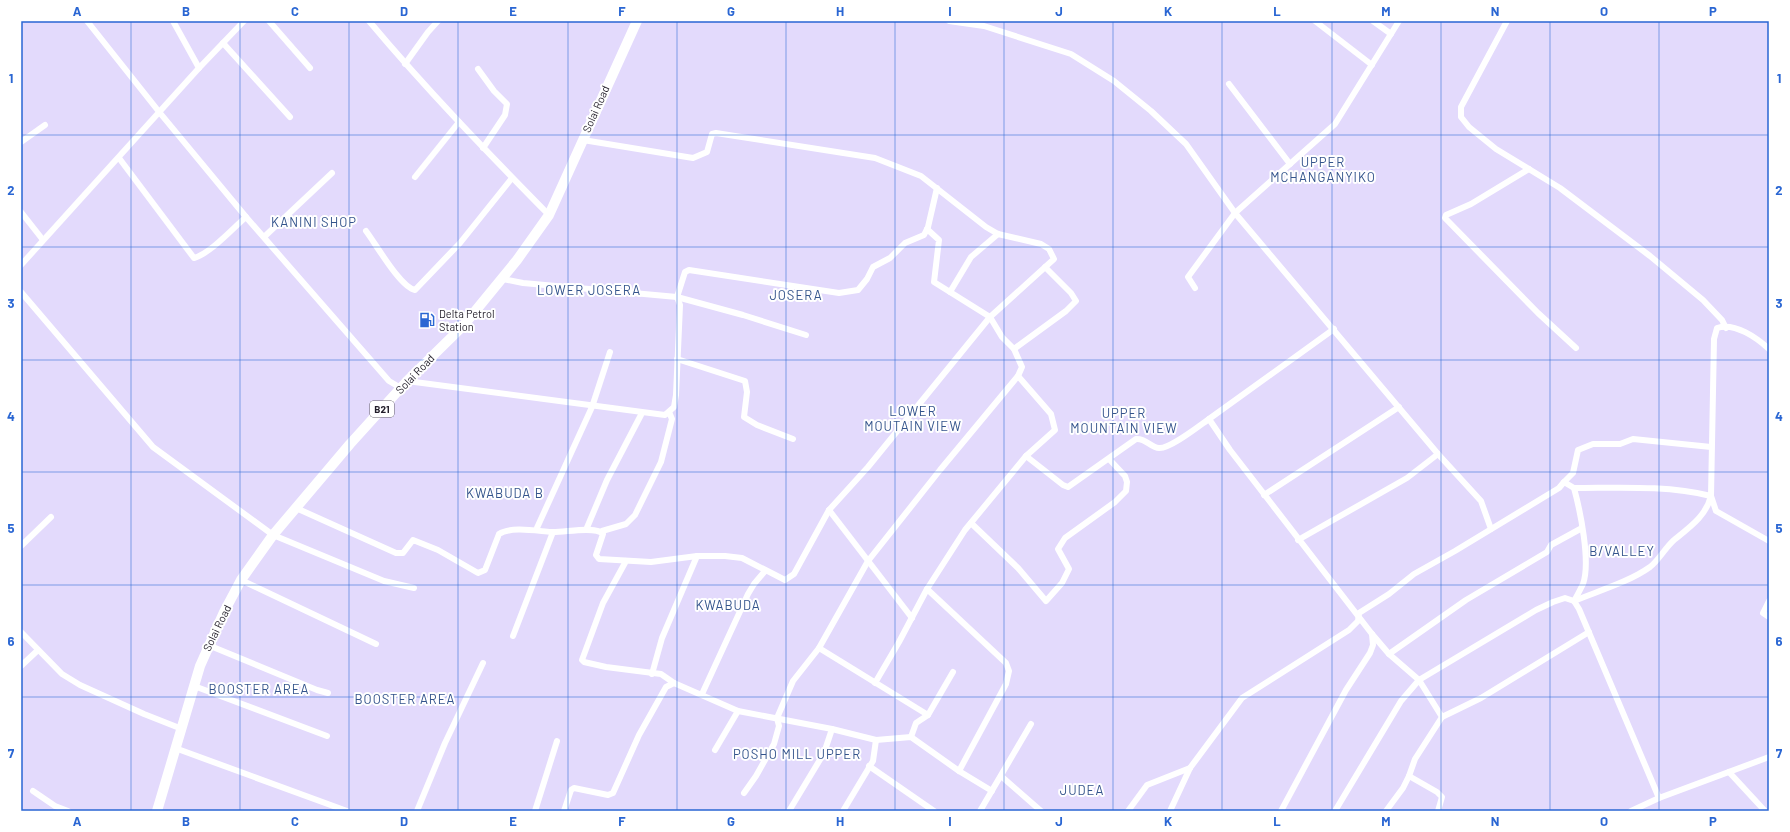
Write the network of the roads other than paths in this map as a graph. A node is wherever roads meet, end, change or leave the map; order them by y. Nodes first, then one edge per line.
1 (87, 21) edge
2 (173, 21) edge
3 (244, 21) edge
4 (269, 21) edge
5 (369, 21) edge
6 (438, 21) edge
7 (637, 21) edge
8 (949, 21) edge
9 (1315, 21) edge
10 (1373, 21) edge
11 (1399, 21) edge
12 (1507, 21) edge
13 (1391, 34) junction
14 (223, 43) junction
15 (405, 64) junction
16 (1372, 64) junction
17 (198, 68) junction
18 (310, 68) dead end
19 (478, 69) dead end
20 (1230, 84) dead end
21 (160, 113) junction
22 (290, 117) dead end
23 (459, 122) junction
24 (45, 125) dead end
25 (583, 140) junction
26 (21, 142) edge
27 (483, 148) junction
28 (119, 158) junction
29 (1290, 164) junction
30 (1529, 169) junction
31 (332, 173) dead end
32 (415, 177) dead end
33 (512, 178) junction
34 (937, 188) junction
35 (21, 212) edge
36 (1235, 213) junction
37 (549, 215) junction
38 (246, 217) junction
39 (927, 229) junction
40 (366, 231) dead end
41 (998, 234) junction
42 (264, 237) junction
43 (43, 240) junction
44 (21, 265) edge
45 (1045, 267) junction
46 (503, 279) junction
47 (1194, 288) dead end
48 (21, 292) edge
49 (950, 292) junction
50 (677, 297) junction
51 (990, 317) junction
52 (1726, 328) junction
53 (1334, 329) junction
54 (806, 335) dead end
55 (1576, 348) dead end
56 (1014, 349) junction
57 (1769, 349) edge
58 (610, 352) dead end
59 (677, 359) junction
60 (1018, 376) junction
61 (404, 385) junction
62 (592, 407) junction
63 (1399, 407) junction
64 (670, 412) junction
65 (642, 413) junction
66 (1209, 419) junction
67 (793, 439) dead end
68 (1711, 447) junction
69 (1438, 454) junction
70 (1026, 456) junction
71 (1109, 458) junction
72 (1564, 482) junction
73 (1574, 488) junction
74 (1264, 495) junction
75 (1711, 496) junction
76 (296, 508) junction
77 (830, 510) junction
78 (51, 517) dead end
79 (971, 522) junction
80 (1582, 528) junction
81 (1491, 529) junction
82 (536, 530) junction
83 (586, 530) junction
84 (602, 531) junction
85 (553, 532) junction
86 (273, 535) junction
87 (1298, 540) junction
88 (1769, 541) edge
89 (21, 546) edge
90 (696, 556) junction
91 (626, 561) junction
92 (868, 561) junction
93 (765, 571) junction
94 (241, 580) junction
95 (414, 588) dead end
96 (927, 589) junction
97 (1574, 601) junction
98 (1769, 601) edge
99 (1358, 617) junction
100 (1769, 617) edge
101 (912, 618) junction
102 (21, 632) edge
103 (1589, 632) junction
104 (1372, 634) junction
105 (513, 636) dead end
106 (376, 644) dead end
107 (208, 645) junction
108 (820, 648) junction
109 (38, 650) junction
110 (1389, 654) junction
111 (483, 663) dead end
112 (21, 666) edge
113 (953, 672) dead end
114 (652, 674) junction
115 (1419, 680) junction
116 (674, 683) junction
117 (875, 683) junction
118 (194, 686) junction
119 (328, 693) dead end
120 (702, 694) junction
121 (738, 711) junction
122 (928, 715) junction
123 (1442, 716) junction
124 (777, 718) junction
125 (1031, 724) dead end
126 (182, 729) junction
127 (832, 729) junction
128 (327, 736) dead end
129 (911, 737) junction
130 (876, 740) junction
131 (556, 741) dead end
132 (175, 748) junction
133 (715, 750) dead end
134 (1769, 757) edge
135 (869, 766) junction
136 (1190, 768) junction
137 (959, 770) junction
138 (1729, 772) junction
139 (1001, 776) junction
140 (1409, 776) junction
141 (33, 791) dead end
142 (992, 791) junction
143 (744, 793) dead end
144 (1659, 798) junction
145 (68, 811) edge
146 (157, 811) edge
147 (348, 811) edge
148 (417, 811) edge
149 (535, 811) edge
150 (564, 811) edge
151 (789, 811) edge
152 (843, 811) edge
153 (934, 811) edge
154 (980, 811) edge
155 (1041, 811) edge
156 (1128, 811) edge
157 (1170, 811) edge
158 (1281, 811) edge
159 (1335, 811) edge
160 (1386, 811) edge
161 (1438, 811) edge
162 (1631, 811) edge
163 (1765, 811) edge

1 - 21 street
2 - 17 street
3 - 14 street
4 - 18 street
5 - 15 street
6 - 15 street
7 - 25 highway, Solai Road / B21
8 - 36 street
9 - 16 street
10 - 13 street
11 - 13 street
12 - 30 street
13 - 16 street
14 - 17 street
14 - 22 street
15 - 23 street
16 - 29 street
17 - 21 street
19 - 27 street
20 - 29 street
21 - 28 street
21 - 38 street
23 - 27 street
23 - 32 street
24 - 26 street
25 - 34 street
25 - 37 highway, Solai Road / B21
27 - 33 street
28 - 38 street
28 - 43 street
29 - 36 street
30 - 52 street
30 - 55 street
31 - 42 street
33 - 37 street
33 - 40 street
34 - 39 street
34 - 41 street
35 - 43 street
36 - 47 street
36 - 53 street
37 - 46 highway, Solai Road / B21
38 - 42 street
39 - 49 street
39 - 50 street
41 - 45 street
41 - 49 street
42 - 61 street
43 - 44 street
45 - 51 street
45 - 56 street
46 - 50 street
46 - 61 highway, Solai Road / B21
48 - 86 street
49 - 51 street
50 - 54 street
50 - 59 street
51 - 56 street
51 - 77 street
52 - 57 street
52 - 68 street
53 - 63 street
53 - 66 street
56 - 60 street
58 - 62 street
59 - 64 street
59 - 67 street
60 - 70 street
60 - 92 street
61 - 62 street
61 - 76 highway, Solai Road / B21
62 - 65 street
62 - 82 street
63 - 69 street
63 - 74 street
64 - 65 street
64 - 84 street
65 - 83 street
66 - 71 street
66 - 74 street
68 - 72 street
68 - 75 street
69 - 81 street
69 - 87 street
70 - 71 street
70 - 79 street
71 - 79 street
72 - 73 street
72 - 81 street
73 - 75 street
73 - 80 street
74 - 87 street
75 - 88 street
75 - 97 street
76 - 82 street
76 - 86 highway, Solai Road / B21
77 - 92 street
77 - 93 street
78 - 89 street
79 - 96 street
80 - 97 street
80 - 110 street
81 - 99 street
82 - 85 street
83 - 84 street
83 - 85 street
84 - 91 street
85 - 105 street
86 - 94 highway, Solai Road / B21
86 - 95 street
87 - 99 street
90 - 91 street
90 - 93 street
90 - 114 street
91 - 114 street
92 - 101 street
92 - 108 street
93 - 120 street
94 - 106 street
94 - 107 highway, Solai Road / B21
96 - 101 street
96 - 137 street
97 - 103 street
97 - 115 street
98 - 100 street
99 - 104 street
99 - 136 street
101 - 117 street
102 - 109 street
103 - 123 street
103 - 144 street
104 - 110 street
104 - 158 street
107 - 118 highway, Solai Road / B21
107 - 119 street
108 - 117 street
108 - 124 street
109 - 112 street
109 - 126 street
110 - 115 street
111 - 148 street
113 - 122 street
114 - 116 street
115 - 123 street
115 - 159 street
116 - 120 street
116 - 150 street
117 - 122 street
118 - 126 highway, Solai Road / B21
118 - 128 street
120 - 121 street
121 - 124 street
121 - 133 street
122 - 129 street
123 - 140 street
124 - 127 street
124 - 143 street
125 - 139 street
126 - 132 highway, Solai Road / B21
127 - 130 street
127 - 151 street
129 - 130 street
129 - 137 street
130 - 135 street
131 - 149 street
132 - 146 highway, Solai Road / B21
132 - 147 street
134 - 138 street
135 - 152 street
135 - 153 street
136 - 156 street
136 - 157 street
137 - 142 street
138 - 144 street
138 - 163 street
139 - 142 street
139 - 155 street
140 - 160 street
140 - 161 street
141 - 145 street
142 - 154 street
144 - 162 street

